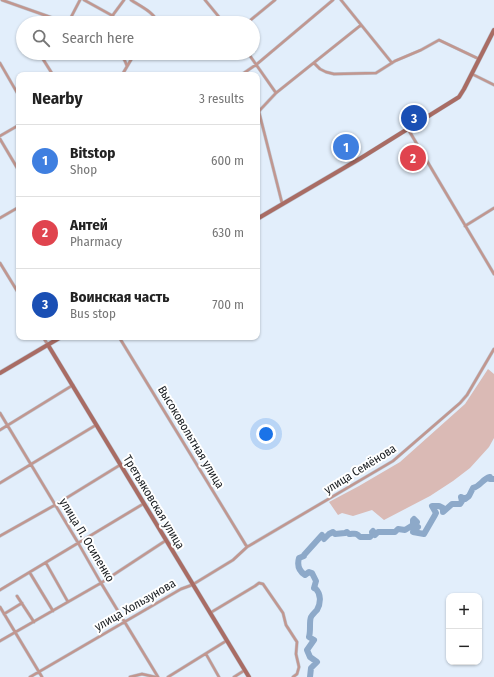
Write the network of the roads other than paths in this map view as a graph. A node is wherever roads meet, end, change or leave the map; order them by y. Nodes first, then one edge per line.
1 (2, 0) edge
2 (80, 0) edge
3 (84, 0) edge
4 (124, 0) edge
5 (130, 0) edge
6 (205, 0) edge
7 (212, 0) edge
8 (275, 0) edge
9 (333, 0) edge
10 (341, 0) edge
11 (208, 3) junction
12 (47, 16) edge
13 (71, 16) edge
14 (113, 16) joint
15 (155, 16) edge
16 (218, 16) edge
17 (256, 16) edge
18 (361, 25) junction
19 (494, 30) edge
20 (479, 59) junction
21 (44, 60) edge
22 (125, 60) edge
23 (131, 60) edge
24 (254, 60) edge
25 (0, 63) edge
26 (314, 63) junction
27 (392, 63) junction
28 (257, 64) junction
29 (127, 67) junction
30 (51, 72) edge
31 (124, 72) edge
32 (245, 72) edge
33 (472, 74) junction
34 (494, 84) edge
35 (16, 91) edge
36 (276, 94) junction
37 (260, 110) edge
38 (260, 116) edge
39 (16, 127) edge
40 (408, 129) junction
41 (0, 137) edge
42 (16, 163) edge
43 (283, 204) junction
44 (494, 208) edge
45 (16, 209) edge
46 (260, 217) edge
47 (0, 218) edge
48 (465, 226) junction
49 (0, 263) edge
50 (494, 274) edge
51 (16, 289) edge
52 (45, 340) edge
53 (56, 340) edge
54 (121, 340) edge
55 (48, 345) junction
56 (494, 349) edge
57 (0, 373) edge
58 (73, 385) junction
59 (0, 413) edge
60 (8, 425) junction
61 (96, 425) junction
62 (0, 430) edge
63 (31, 465) junction
64 (120, 465) junction
65 (0, 483) edge
66 (143, 504) junction
67 (55, 505) junction
68 (0, 536) edge
69 (165, 541) junction
70 (78, 543) junction
71 (247, 546) junction
72 (46, 563) junction
73 (30, 573) junction
74 (101, 583) junction
75 (192, 585) junction
76 (0, 590) edge
77 (17, 596) dead end
78 (68, 602) junction
79 (22, 603) junction
80 (0, 607) edge
81 (53, 611) junction
82 (209, 613) junction
83 (4, 614) junction
84 (125, 621) junction
85 (34, 622) junction
86 (15, 632) junction
87 (0, 641) edge
88 (226, 641) junction
89 (206, 654) junction
90 (244, 670) junction
91 (39, 672) junction
92 (30, 677) edge
93 (42, 677) edge
94 (130, 677) edge
95 (155, 677) edge
96 (158, 677) edge
97 (168, 677) edge
98 (219, 677) edge
99 (234, 677) edge
100 (249, 677) edge
101 (293, 677) edge

1 - 12 street
2 - 13 street
3 - 14 street
4 - 14 street
5 - 15 street
6 - 11 street
7 - 11 street
8 - 17 street
9 - 28 street
10 - 18 street
11 - 16 street
18 - 26 street
18 - 27 street
19 - 20 street
20 - 27 street
20 - 33 street
21 - 30 street
22 - 29 street
23 - 29 street
24 - 28 street
25 - 35 street
26 - 27 street
26 - 36 street
28 - 32 street
28 - 36 street
29 - 31 street
33 - 34 street
33 - 40 street
36 - 37 street
38 - 43 street
39 - 41 street
40 - 43 street
40 - 48 street
41 - 42 street
43 - 46 street
44 - 48 street
45 - 47 street
48 - 50 street
49 - 51 street
52 - 55 street, Третьяковская улица
53 - 55 street
54 - 71 street, Высоковольтная улица
55 - 57 street
55 - 58 street, Третьяковская улица
56 - 71 street, улица Семёнова
58 - 60 street
58 - 61 street, Третьяковская улица
59 - 60 street, улица П. Осипенко
60 - 62 street
60 - 63 street, улица П. Осипенко
61 - 63 street
61 - 64 street, Третьяковская улица
63 - 65 street
63 - 67 street, улица П. Осипенко
64 - 66 street, Третьяковская улица
64 - 67 street
66 - 69 street, Третьяковская улица
66 - 70 street
67 - 68 street
67 - 70 street, улица П. Осипенко
69 - 74 street
69 - 75 street, Третьяковская улица
70 - 72 street
70 - 74 street, улица П. Осипенко
71 - 75 street, улица Хользунова
72 - 73 street
72 - 78 street
73 - 76 street
73 - 81 street
74 - 78 street
74 - 84 street, улица П. Осипенко
75 - 82 street, Третьяковская улица
75 - 84 street, улица Хользунова
77 - 79 street
78 - 81 street
79 - 83 street
79 - 85 street
80 - 83 street
81 - 85 street
82 - 88 street, Третьяковская улица
82 - 101 street
83 - 86 street
84 - 91 street, улица Хользунова
84 - 96 street, улица П. Осипенко
85 - 86 street
86 - 87 street
86 - 91 street
88 - 89 street
88 - 90 street, Третьяковская улица
89 - 97 street
89 - 98 street
90 - 99 street
90 - 100 street, Третьяковская улица
91 - 92 street, улица Хользунова
91 - 93 street
94 - 95 street

